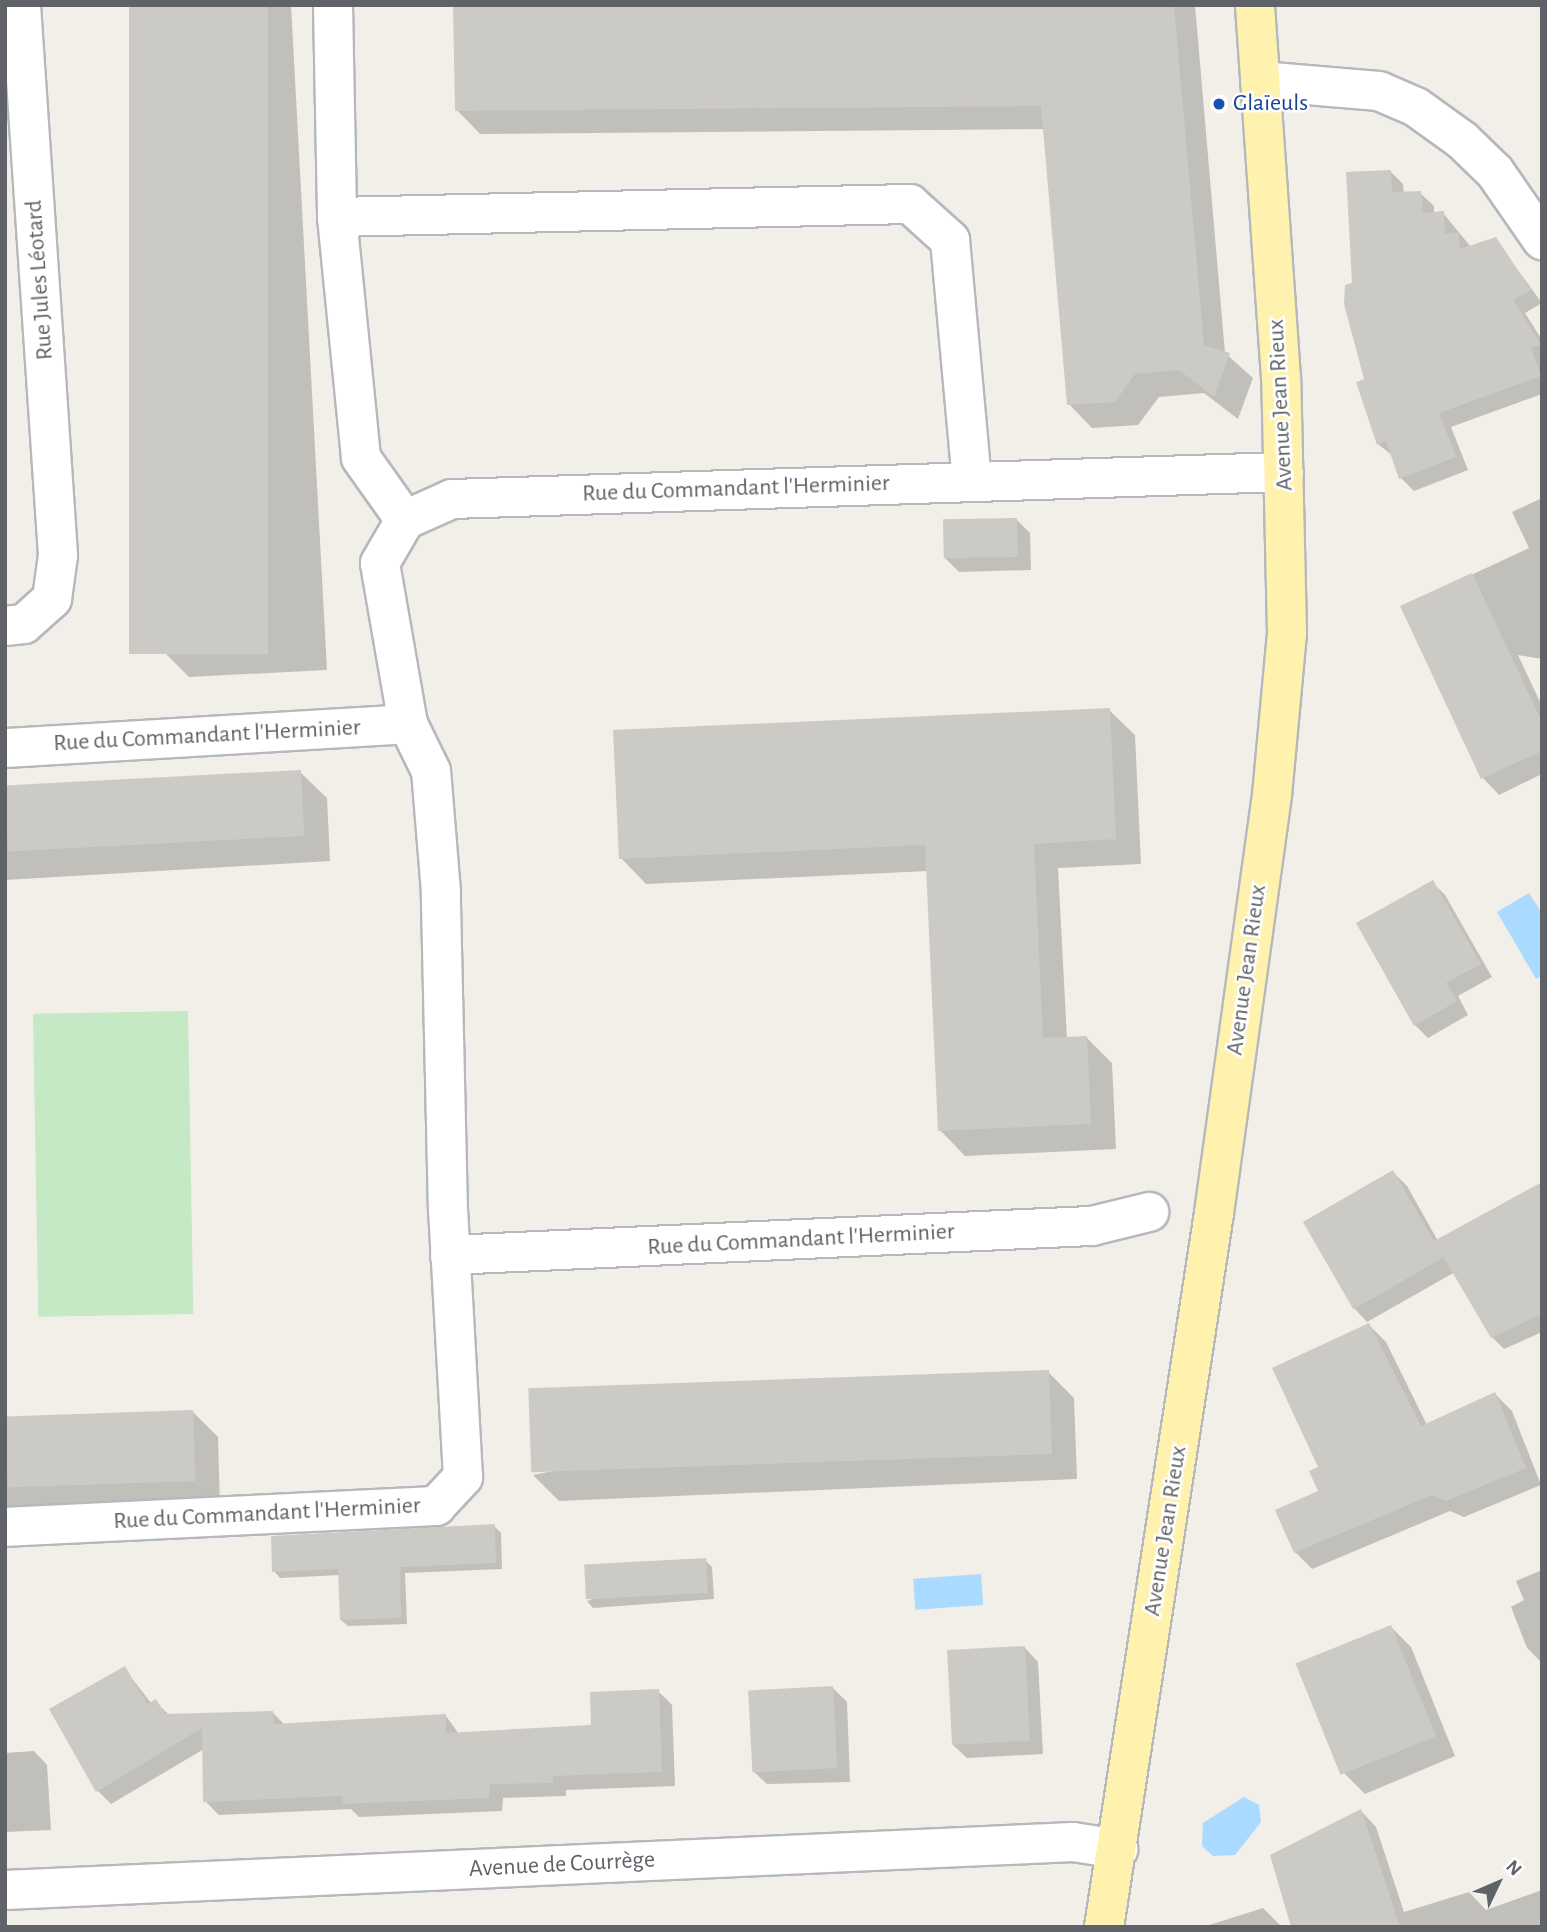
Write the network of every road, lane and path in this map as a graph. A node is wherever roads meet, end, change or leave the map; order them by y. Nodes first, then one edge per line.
1 (21, 5) edge
2 (333, 5) edge
3 (1255, 5) edge
4 (1260, 82) junction
5 (337, 217) junction
6 (1542, 240) edge
7 (1284, 472) junction
8 (972, 482) junction
9 (405, 520) junction
10 (5, 626) edge
11 (408, 724) junction
12 (5, 748) edge
13 (1149, 1212) dead end
14 (450, 1255) junction
15 (5, 1527) edge
16 (1118, 1849) junction
17 (5, 1890) edge
18 (1104, 1927) edge

1 - 10 street, Rue Jules Léotard
2 - 5 street
3 - 4 main road, Avenue Jean Rieux
4 - 6 street
4 - 7 main road, Avenue Jean Rieux
5 - 8 street
5 - 9 street
7 - 8 street, Rue du Commandant l'Herminier
7 - 16 main road, Avenue Jean Rieux
8 - 9 street, Rue du Commandant l'Herminier
9 - 11 street, Rue du Commandant l'Herminier
11 - 12 street, Rue du Commandant l'Herminier
11 - 14 street, Rue du Commandant l'Herminier
13 - 14 street, Rue du Commandant l'Herminier
14 - 15 street, Rue du Commandant l'Herminier
16 - 17 street, Avenue de Courrège
16 - 18 main road, Avenue Jean Rieux

